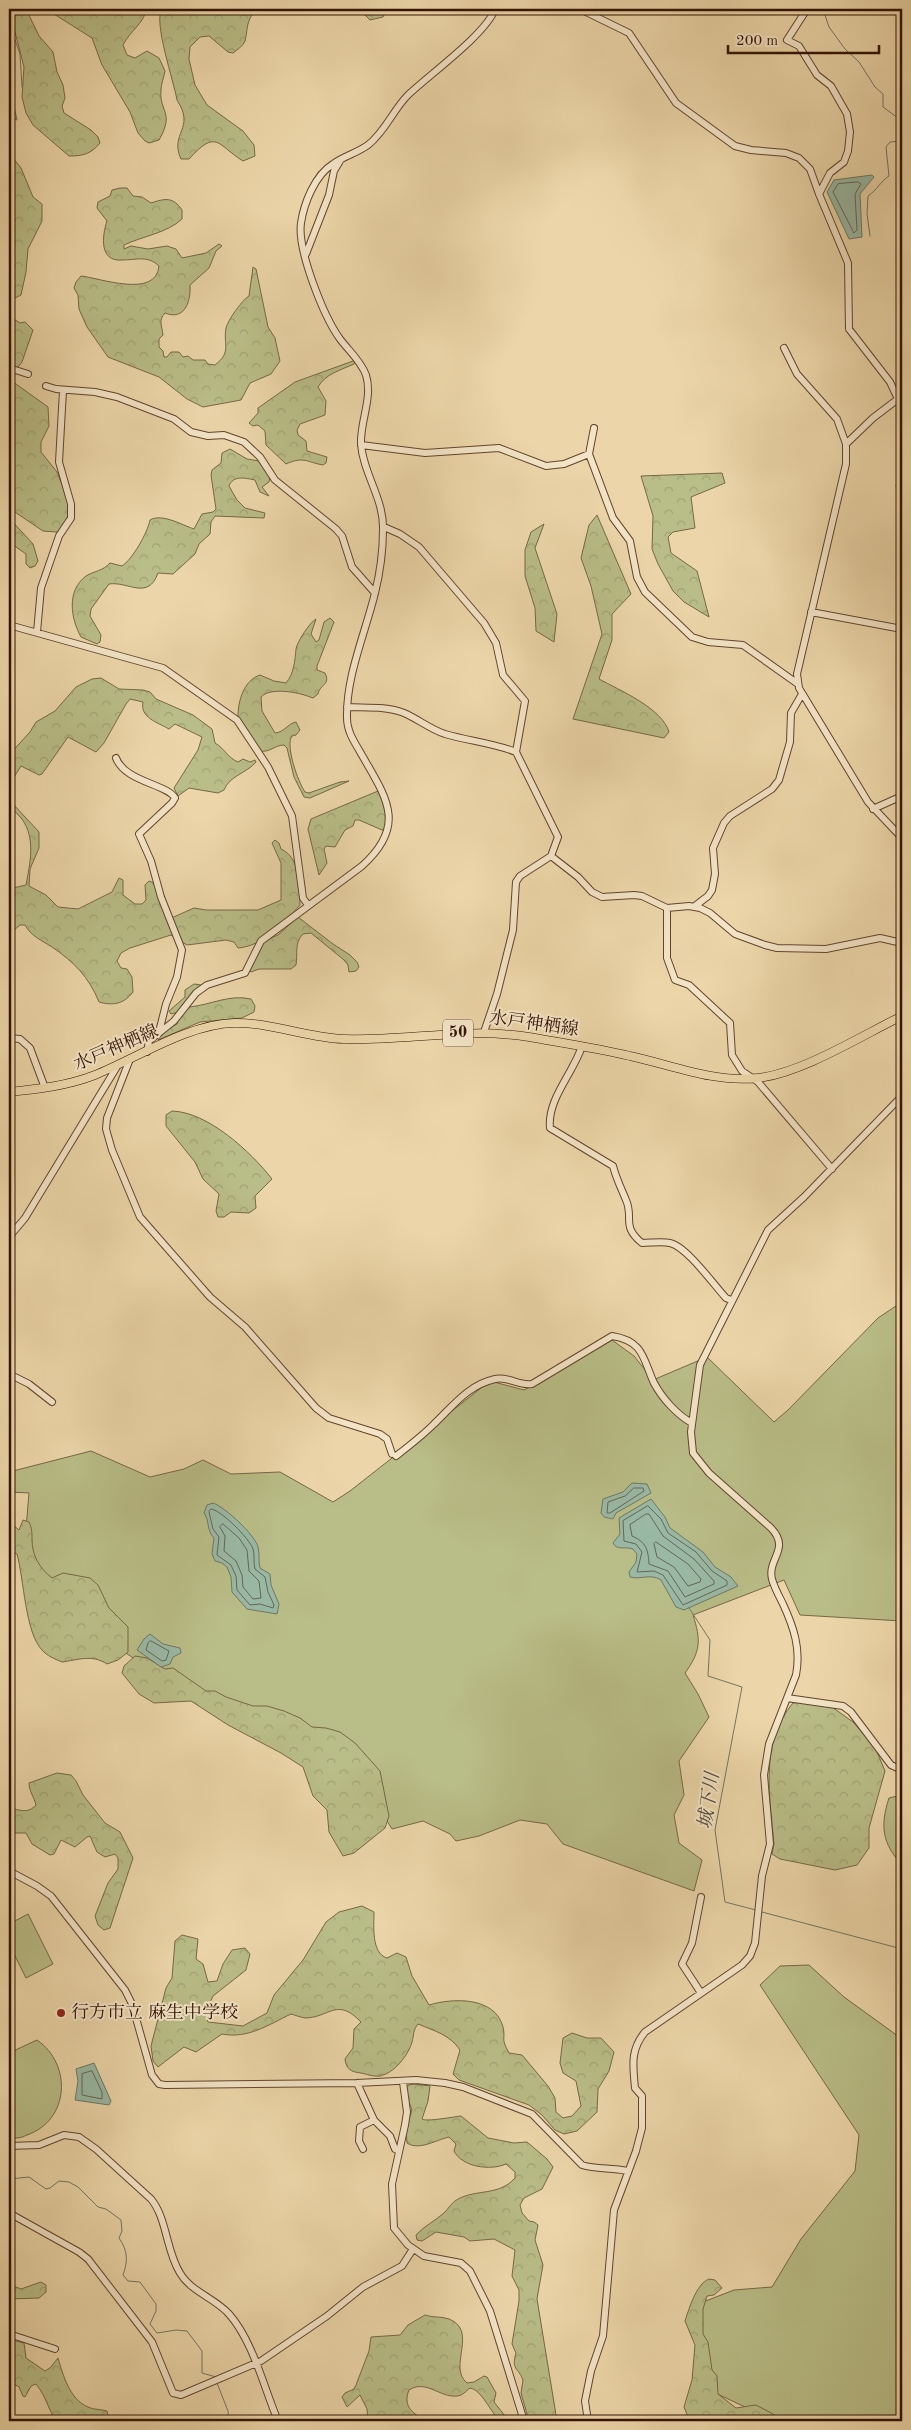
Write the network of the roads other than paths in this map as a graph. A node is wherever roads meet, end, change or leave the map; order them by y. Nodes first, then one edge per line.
1 (495, 9) edge
2 (562, 9) edge
3 (807, 9) edge
4 (341, 159) junction
5 (819, 194) junction
6 (306, 256) junction
7 (784, 348) dead end
8 (9, 368) edge
9 (28, 374) dead end
10 (46, 386) dead end
11 (63, 390) junction
12 (594, 428) dead end
13 (846, 444) junction
14 (361, 445) junction
15 (590, 454) junction
16 (384, 527) junction
17 (375, 593) junction
18 (811, 612) junction
19 (9, 626) edge
20 (902, 629) edge
21 (37, 632) junction
22 (798, 684) junction
23 (802, 694) junction
24 (347, 708) junction
25 (516, 752) junction
26 (116, 758) dead end
27 (902, 796) edge
28 (873, 809) junction
29 (902, 838) edge
30 (551, 856) junction
31 (308, 905) junction
32 (695, 906) junction
33 (667, 908) junction
34 (902, 943) edge
35 (902, 1016) edge
36 (159, 1032) junction
37 (484, 1032) junction
38 (9, 1038) edge
39 (582, 1046) junction
40 (147, 1052) junction
41 (130, 1059) junction
42 (118, 1065) junction
43 (752, 1078) junction
44 (45, 1088) junction
45 (9, 1092) edge
46 (902, 1096) edge
47 (832, 1168) junction
48 (9, 1237) edge
49 (731, 1300) junction
50 (9, 1374) edge
51 (52, 1402) dead end
52 (692, 1423) junction
53 (787, 1698) junction
54 (902, 1770) edge
55 (9, 1871) edge
56 (701, 1897) dead end
57 (701, 1993) junction
58 (403, 2082) junction
59 (357, 2084) junction
60 (374, 2120) junction
61 (9, 2146) edge
62 (363, 2149) dead end
63 (399, 2151) junction
64 (627, 2171) junction
65 (9, 2212) edge
66 (413, 2249) junction
67 (9, 2334) edge
68 (55, 2349) dead end
69 (255, 2363) junction
70 (278, 2421) edge
71 (524, 2421) edge
72 (588, 2421) edge

1 - 4 street
2 - 5 street
3 - 5 street
4 - 6 street
4 - 6 street
5 - 13 street
6 - 14 street
7 - 13 street
8 - 9 street
10 - 11 street
11 - 17 street
11 - 21 street
12 - 15 street
13 - 18 street
14 - 15 street
14 - 16 street
15 - 22 street
16 - 17 street
16 - 25 street
17 - 24 street
18 - 20 street
18 - 22 street
19 - 21 street
21 - 31 street
22 - 23 street
23 - 28 street
23 - 32 street
24 - 25 street
24 - 31 street
25 - 30 street
26 - 36 street
27 - 28 street
28 - 29 street
30 - 33 street
30 - 37 street
31 - 36 street
32 - 33 street
32 - 34 street
33 - 43 street
35 - 43 main road, 水戸神栖線 / 50
36 - 40 street
37 - 39 main road, 水戸神栖線 / 50
37 - 40 main road, 水戸神栖線 / 50
38 - 44 street
39 - 43 main road, 水戸神栖線 / 50
39 - 49 street
40 - 41 main road, 水戸神栖線 / 50
41 - 42 main road, 水戸神栖線 / 50
41 - 52 street
42 - 44 main road, 水戸神栖線 / 50
42 - 48 street
43 - 47 street
44 - 45 main road, 水戸神栖線 / 50
46 - 47 street
47 - 49 street
49 - 52 street
50 - 51 street
52 - 53 street
53 - 54 street
53 - 57 street
55 - 59 street
56 - 57 street
57 - 64 street
58 - 59 street
58 - 63 street
58 - 64 street
59 - 60 street
60 - 62 street
60 - 63 street
61 - 69 street
63 - 66 street
64 - 72 street
65 - 69 street
66 - 69 street
66 - 71 street
67 - 68 street
69 - 70 street

